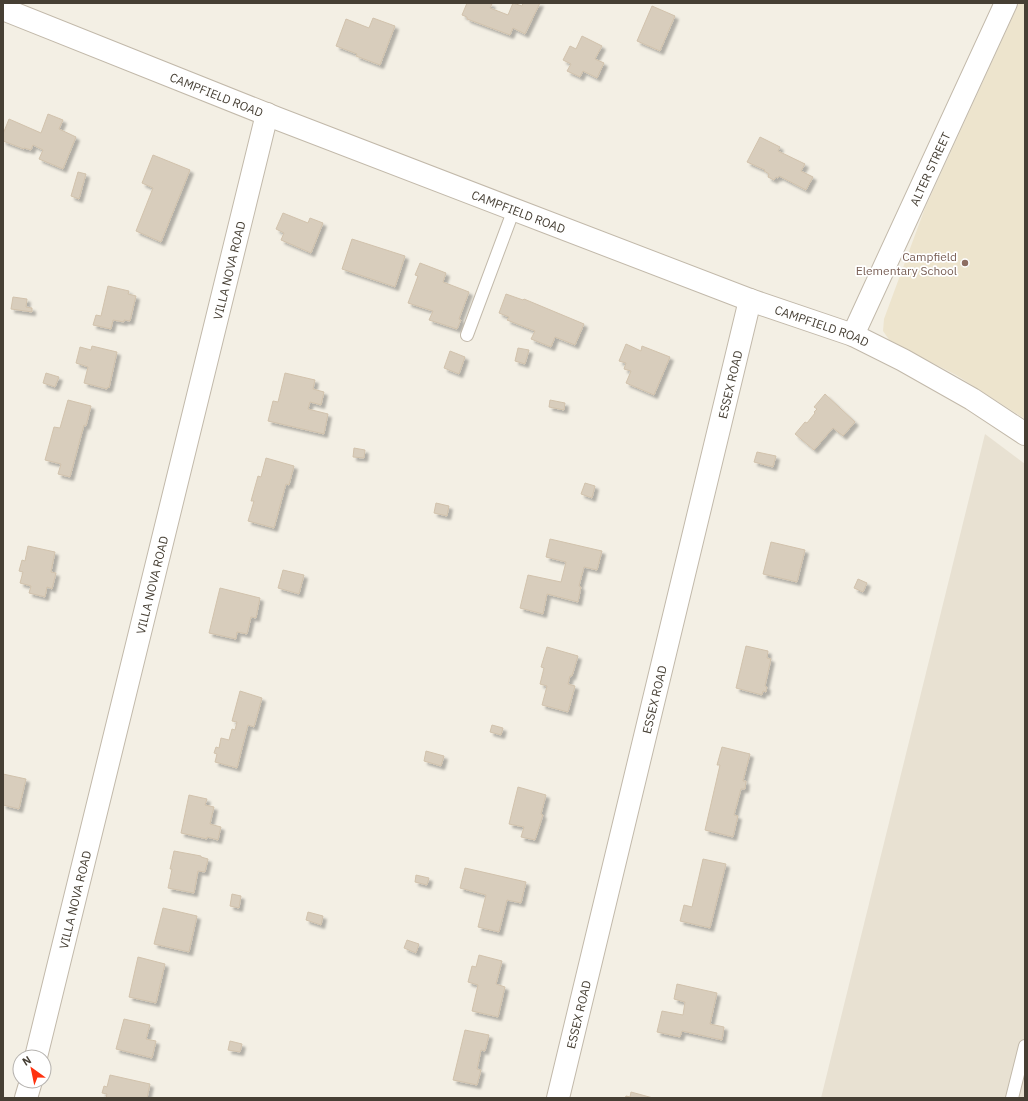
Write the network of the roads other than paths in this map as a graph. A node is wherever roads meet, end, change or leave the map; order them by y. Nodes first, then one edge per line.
1 (1006, 3) edge
2 (3, 9) edge
3 (267, 114) junction
4 (514, 209) junction
5 (750, 300) junction
6 (467, 335) dead end
7 (853, 335) junction
8 (1025, 434) edge
9 (1025, 1046) edge
10 (38, 1049) edge
11 (558, 1098) edge
12 (1012, 1098) edge

1 - 7 street, ALTER STREET
2 - 3 street, CAMPFIELD ROAD
3 - 4 street, CAMPFIELD ROAD
3 - 10 street, VILLA NOVA ROAD
4 - 5 street, CAMPFIELD ROAD
4 - 6 lane
5 - 7 street, CAMPFIELD ROAD
5 - 11 street, ESSEX ROAD
7 - 8 street, CAMPFIELD ROAD
9 - 12 lane

